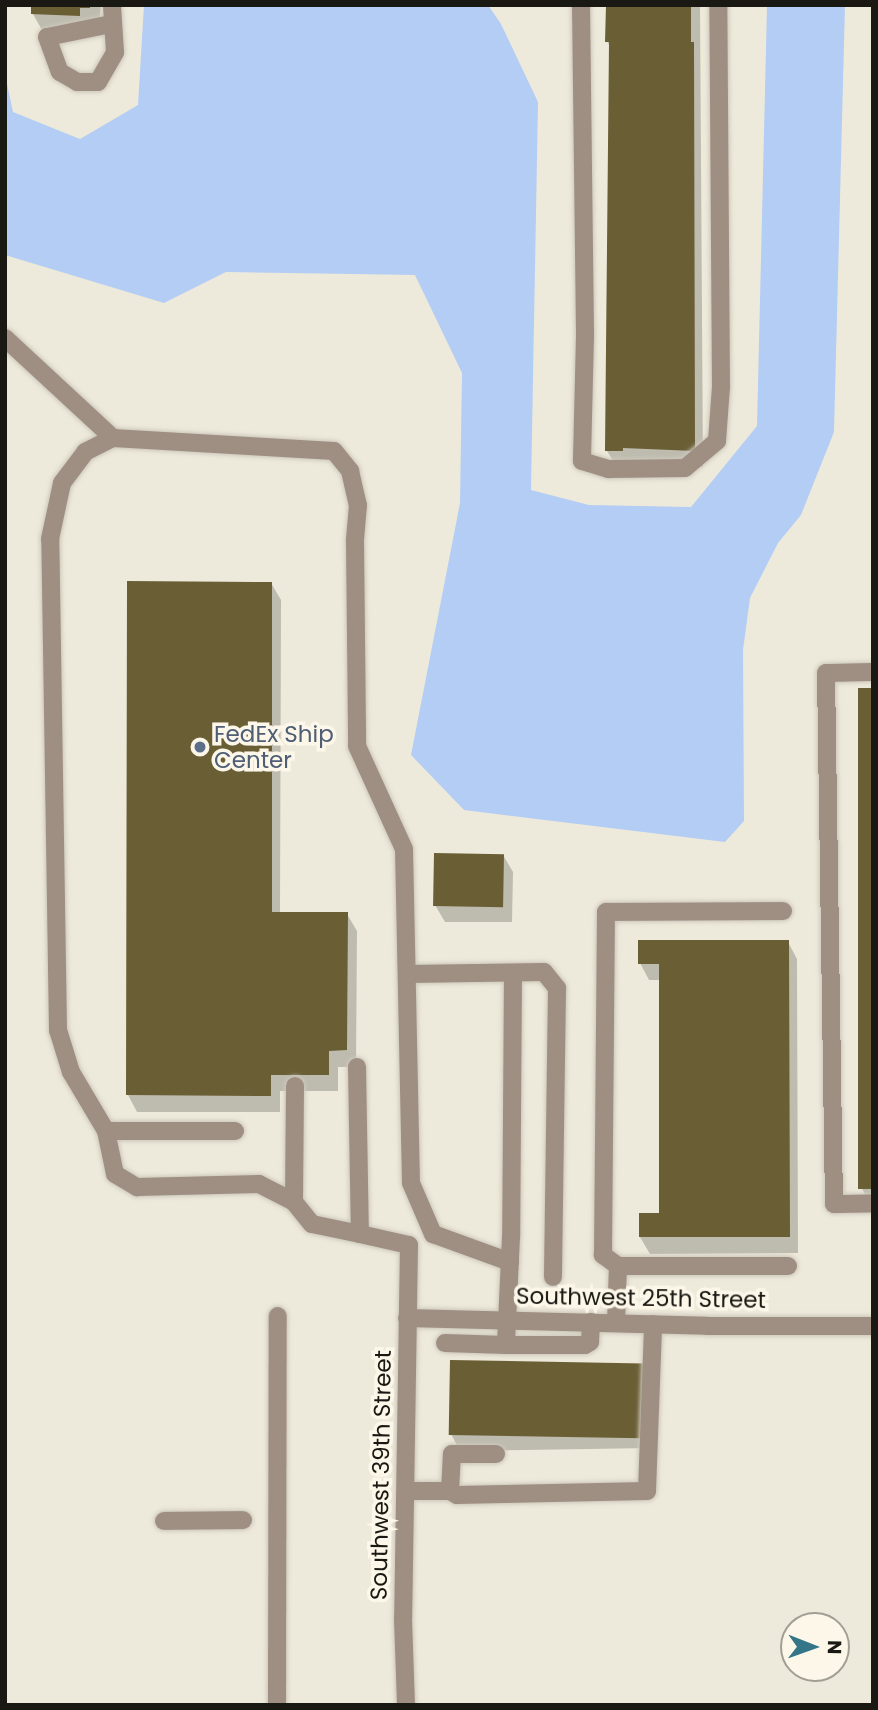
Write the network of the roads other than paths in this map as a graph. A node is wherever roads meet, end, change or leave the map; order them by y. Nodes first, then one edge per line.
1 (112, 5) edge
2 (581, 5) edge
3 (718, 5) edge
4 (111, 24) dead end
5 (5, 338) edge
6 (113, 438) junction
7 (873, 672) edge
8 (783, 911) dead end
9 (513, 973) junction
10 (407, 974) junction
11 (358, 1067) dead end
12 (295, 1086) dead end
13 (106, 1131) junction
14 (234, 1132) dead end
15 (294, 1202) junction
16 (873, 1203) edge
17 (360, 1234) junction
18 (510, 1262) junction
19 (618, 1266) junction
20 (788, 1266) dead end
21 (553, 1277) dead end
22 (278, 1317) dead end
23 (407, 1318) junction
24 (507, 1320) junction
25 (591, 1322) junction
26 (616, 1323) junction
27 (653, 1324) junction
28 (873, 1326) edge
29 (445, 1343) dead end
30 (506, 1345) junction
31 (496, 1454) dead end
32 (406, 1491) junction
33 (450, 1491) junction
34 (243, 1520) dead end
35 (164, 1521) dead end
36 (277, 1705) edge
37 (406, 1705) edge

1 - 4 street
2 - 3 street
5 - 6 street
6 - 10 street
6 - 13 street
7 - 16 street
8 - 19 street
9 - 10 street
9 - 18 street
9 - 21 street
10 - 18 street
11 - 17 street
12 - 15 street
13 - 14 street
13 - 15 street
15 - 17 street
17 - 23 street, Southwest 39th Street
18 - 24 street
19 - 20 street
19 - 26 street
22 - 36 street
23 - 24 street, Southwest 25th Street
23 - 32 street, Southwest 39th Street
24 - 25 street, Southwest 25th Street
24 - 30 street
25 - 26 street, Southwest 25th Street
25 - 30 street
26 - 27 street, Southwest 25th Street
27 - 28 street, Southwest 25th Street
27 - 33 street
29 - 30 street
31 - 33 street
32 - 33 street
32 - 37 street, Southwest 39th Street
34 - 35 street

